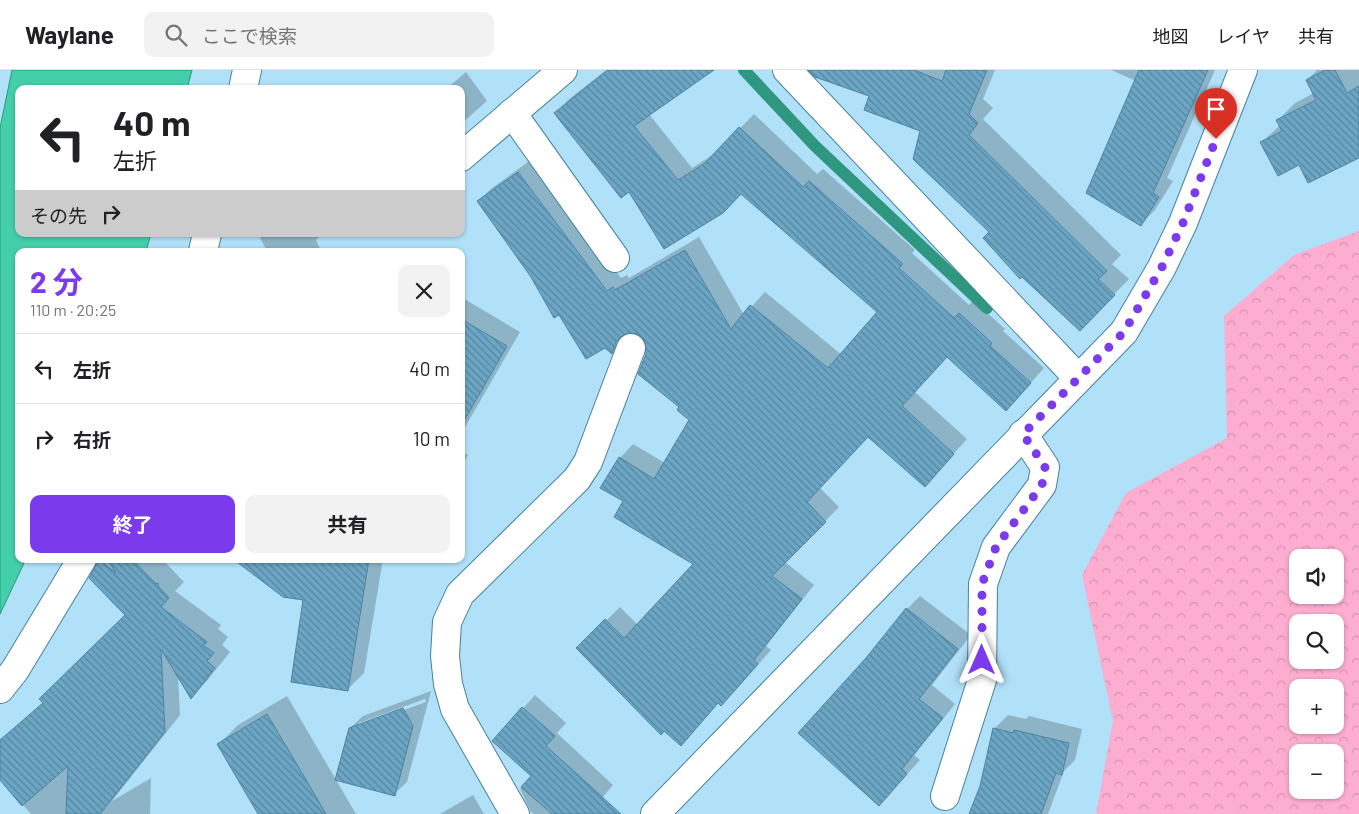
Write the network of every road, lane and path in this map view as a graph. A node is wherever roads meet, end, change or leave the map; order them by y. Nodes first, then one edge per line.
1 (247, 70) edge
2 (562, 70) edge
3 (787, 70) edge
4 (1243, 70) edge
5 (244, 85) edge
6 (512, 113) junction
7 (465, 154) edge
8 (615, 258) dead end
9 (631, 348) dead end
10 (1078, 378) junction
11 (1023, 434) junction
12 (80, 563) edge
13 (0, 689) edge
14 (945, 796) dead end
15 (515, 814) edge
16 (655, 814) edge

1 - 5 street
2 - 6 street
3 - 10 street
4 - 10 street
6 - 7 street
6 - 8 street
9 - 15 street
10 - 11 street
11 - 14 street
11 - 16 street
12 - 13 street

